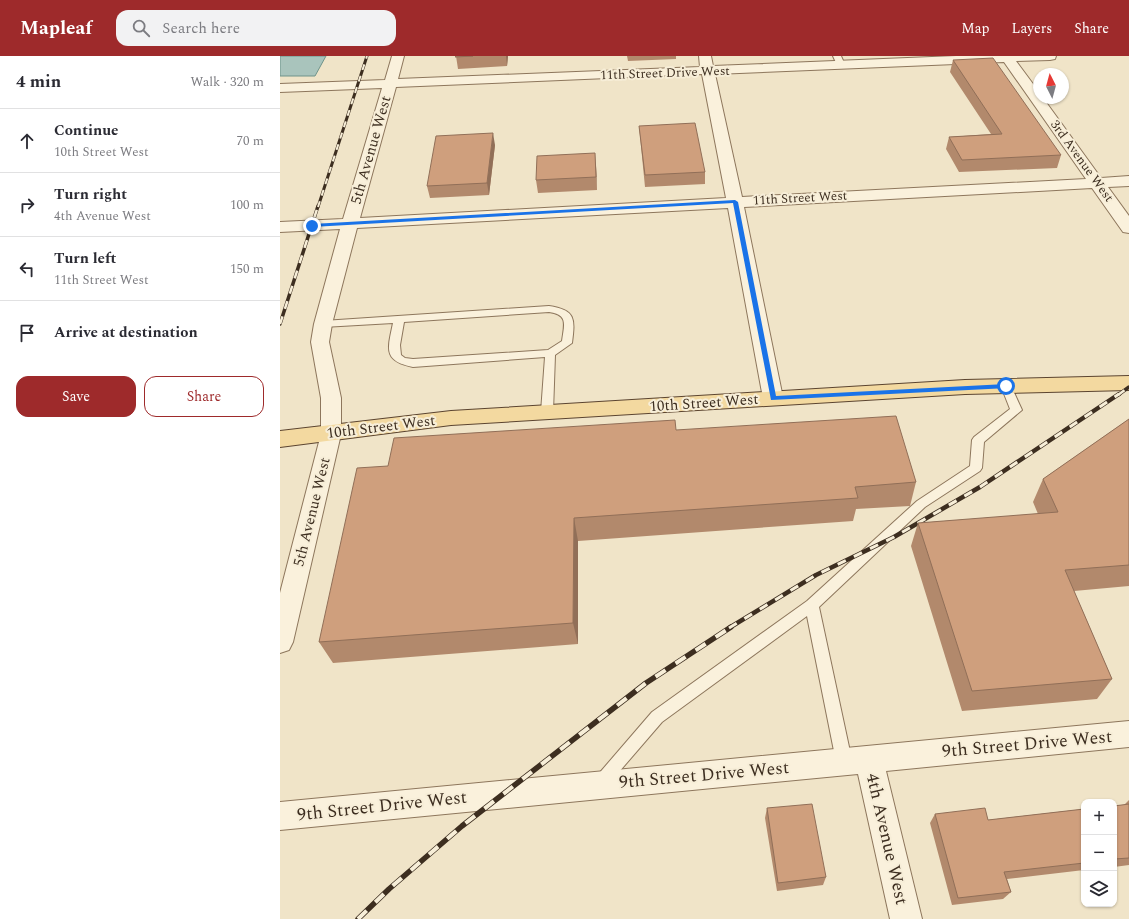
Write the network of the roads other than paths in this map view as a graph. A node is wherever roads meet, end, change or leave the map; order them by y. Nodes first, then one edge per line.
1 (398, 56) edge
2 (1050, 56) edge
3 (1007, 57) edge
4 (839, 61) edge
5 (706, 63) edge
6 (389, 84) junction
7 (280, 88) edge
8 (1129, 181) edge
9 (1098, 182) junction
10 (735, 202) junction
11 (350, 223) junction
12 (280, 227) edge
13 (1129, 228) edge
14 (399, 319) junction
15 (323, 324) junction
16 (550, 354) junction
17 (1129, 383) edge
18 (1006, 386) junction
19 (773, 398) junction
20 (547, 412) junction
21 (331, 434) junction
22 (280, 439) edge
23 (812, 605) junction
24 (280, 642) edge
25 (1129, 734) edge
26 (856, 760) junction
27 (599, 785) junction
28 (280, 816) edge
29 (906, 919) edge

1 - 6 street, 5th Avenue West
2 - 3 street, 11th Street Drive West
3 - 4 street, 11th Street Drive West
3 - 9 street, 3rd Avenue West
4 - 5 street, 11th Street Drive West
5 - 6 street, 11th Street Drive West
5 - 10 street
6 - 7 street, 11th Street Drive West
6 - 11 street, 5th Avenue West
8 - 9 street, 11th Street West
9 - 10 street, 11th Street West
9 - 13 street, 3rd Avenue West
10 - 11 street, 11th Street West
10 - 19 street
11 - 12 street, 11th Street West
11 - 15 street, 5th Avenue West
14 - 15 lane
14 - 16 lane
14 - 16 lane
15 - 21 street, 5th Avenue West
16 - 20 lane
17 - 18 main road, 10th Street West
18 - 19 main road, 10th Street West
18 - 23 lane
19 - 20 main road, 10th Street West
20 - 21 main road, 10th Street West
21 - 22 main road, 10th Street West
21 - 24 street, 5th Avenue West
23 - 26 lane
23 - 27 lane
25 - 26 street, 9th Street Drive West
26 - 27 street, 9th Street Drive West
26 - 29 street, 4th Avenue West
27 - 28 street, 9th Street Drive West

